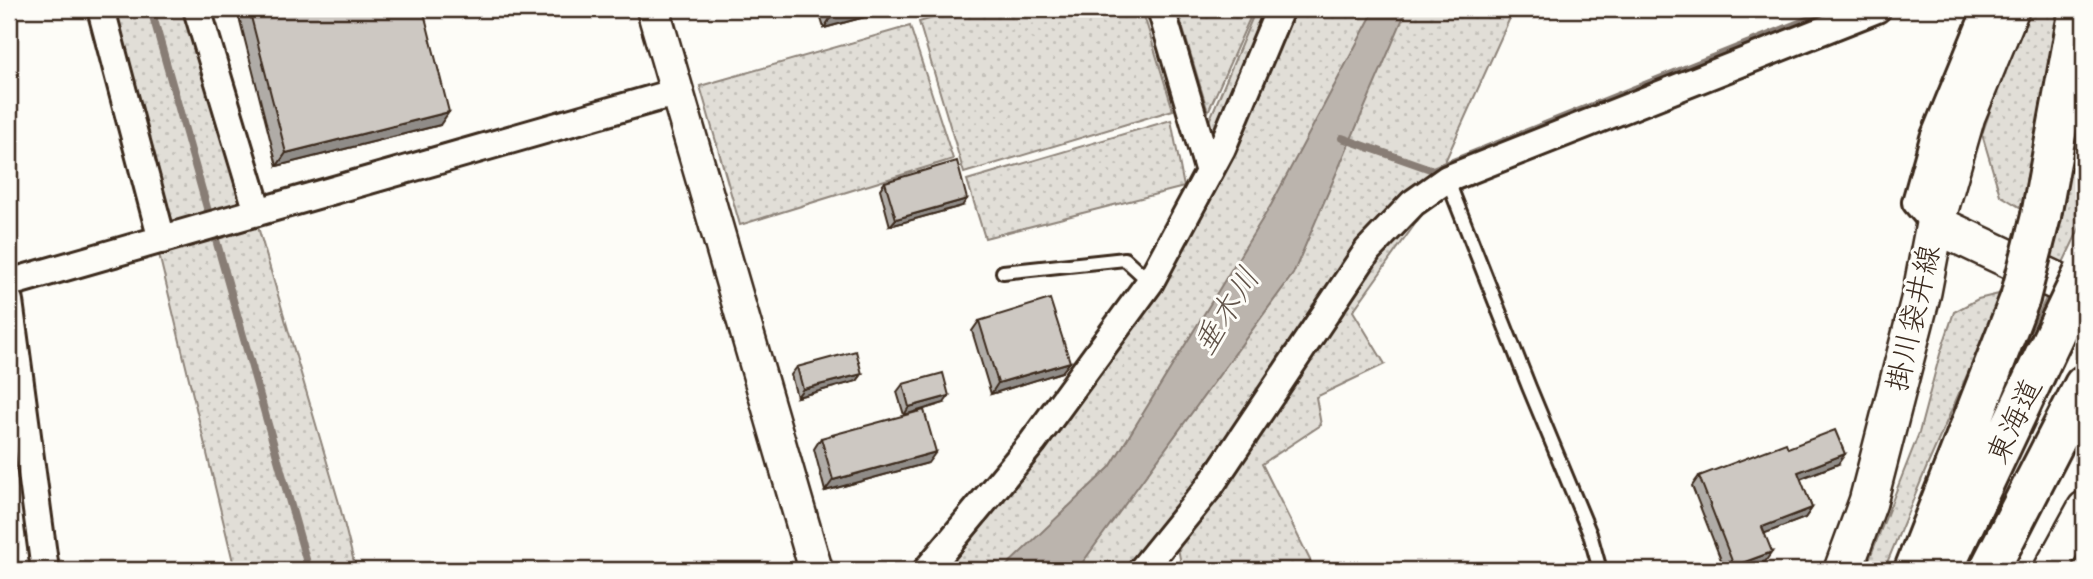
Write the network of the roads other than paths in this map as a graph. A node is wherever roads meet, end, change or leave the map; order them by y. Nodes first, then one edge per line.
1 (100, 9) edge
2 (197, 9) edge
3 (653, 9) edge
4 (1161, 9) edge
5 (1280, 9) edge
6 (1877, 9) edge
7 (1987, 9) edge
8 (2010, 9) edge
9 (2079, 9) edge
10 (677, 92) junction
11 (1209, 172) junction
12 (1447, 179) junction
13 (246, 215) junction
14 (1934, 224) junction
15 (168, 238) junction
16 (1003, 272) dead end
17 (2084, 272) edge
18 (1150, 282) junction
19 (9, 283) edge
20 (9, 301) edge
21 (2073, 307) edge
22 (2084, 385) edge
23 (2084, 509) edge
24 (45, 570) edge
25 (816, 570) edge
26 (927, 570) edge
27 (1142, 570) edge
28 (1600, 570) edge
29 (1843, 570) edge
30 (1914, 570) edge
31 (1944, 570) edge
32 (1989, 570) edge
33 (2050, 570) edge

1 - 15 street
2 - 13 street
3 - 10 street
4 - 11 street
5 - 11 street
6 - 12 street
7 - 14 street
8 - 14 main road
9 - 30 highway, bridge
10 - 13 street
10 - 25 street
11 - 18 street
12 - 27 street
12 - 28 lane
13 - 15 street
14 - 21 main road, 掛川袋井線
14 - 29 main road, 掛川袋井線
15 - 19 street
16 - 18 lane
17 - 21 highway, 東海道, bridge
18 - 26 street
20 - 24 street
21 - 31 highway, 東海道
22 - 32 highway, 東海道
23 - 33 street

